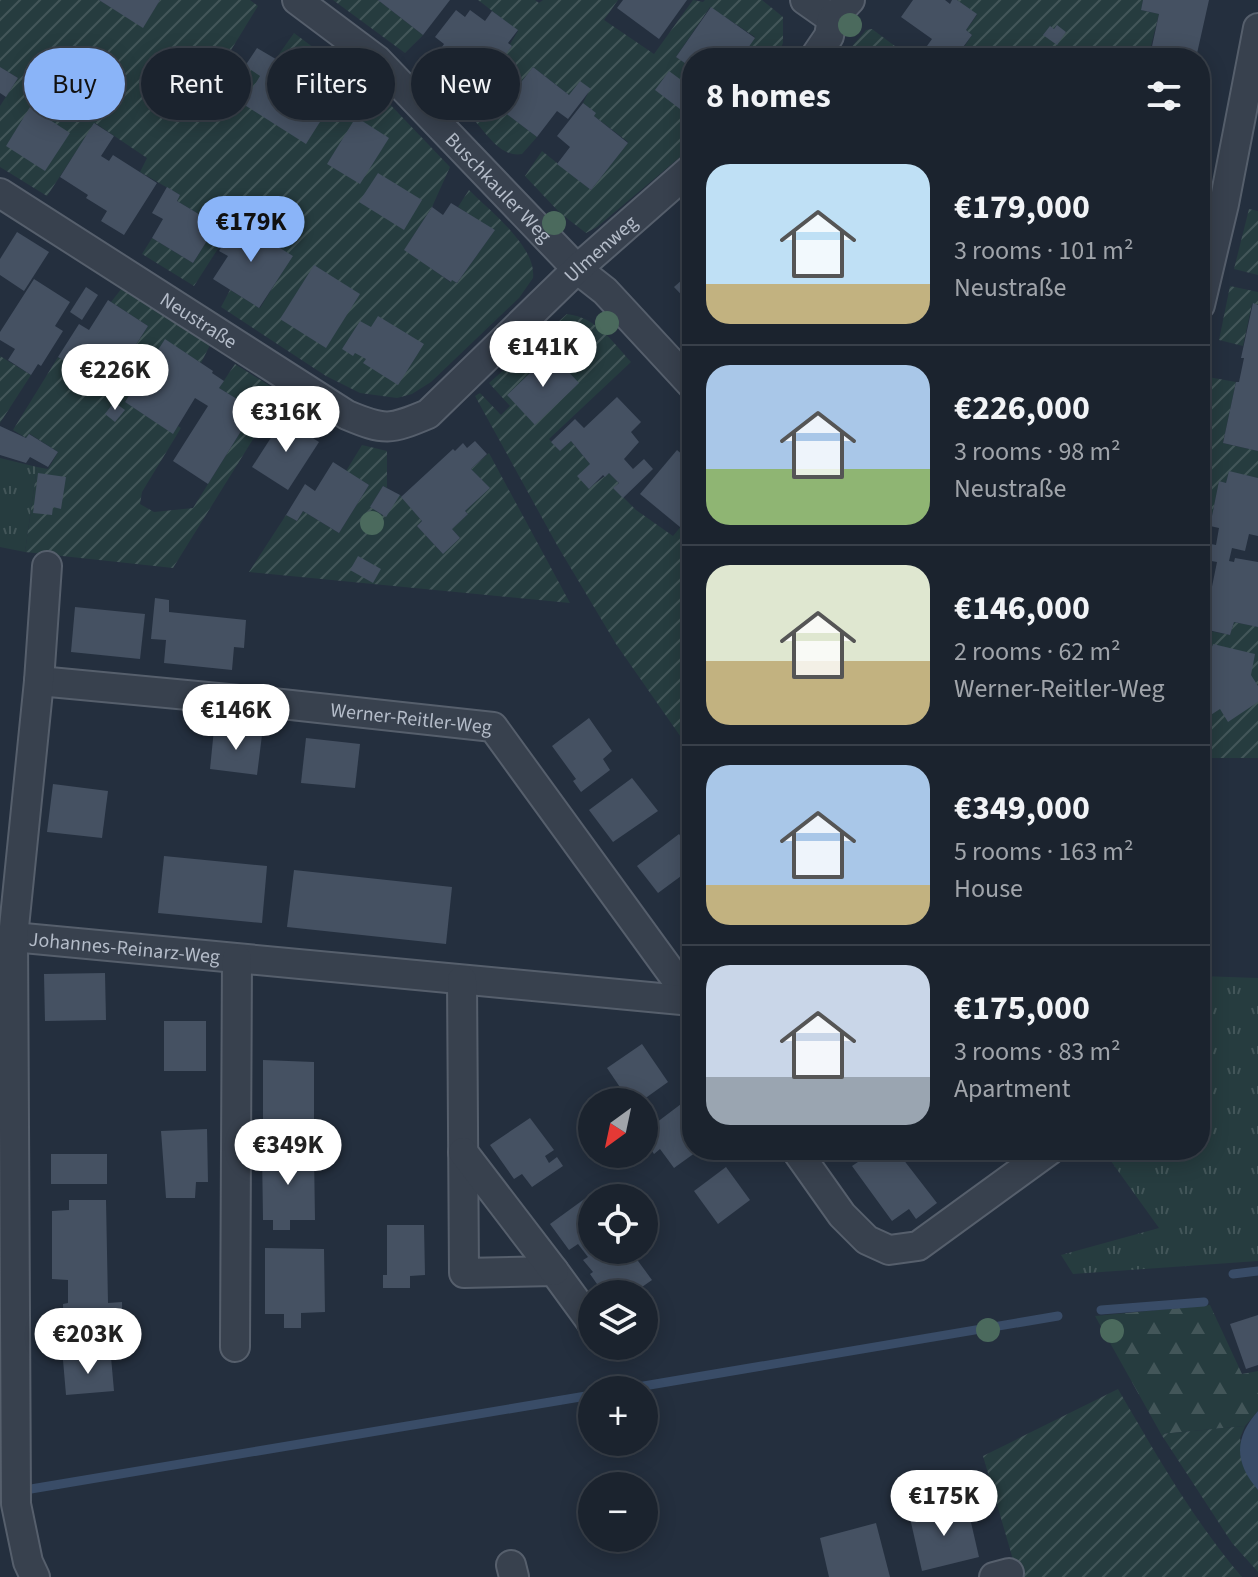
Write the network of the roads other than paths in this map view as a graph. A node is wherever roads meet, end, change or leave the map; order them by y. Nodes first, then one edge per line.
1 (297, 0) edge
2 (805, 0) edge
3 (841, 9) edge
4 (1258, 28) edge
5 (821, 48) edge
6 (682, 177) edge
7 (0, 193) edge
8 (1210, 263) edge
9 (577, 269) junction
10 (682, 374) edge
11 (404, 424) joint
12 (47, 566) dead end
13 (39, 681) junction
14 (13, 937) junction
15 (237, 959) junction
16 (462, 980) junction
17 (682, 987) edge
18 (682, 1000) edge
19 (463, 1152) junction
20 (803, 1160) edge
21 (1036, 1160) edge
22 (554, 1271) junction
23 (578, 1304) edge
24 (235, 1347) dead end
25 (35, 1577) edge

1 - 9 street, Buschkauler Weg
2 - 3 street
3 - 5 street
4 - 8 street
6 - 9 street, Ulmenweg
7 - 11 street, Neustraße
9 - 10 street, Buschkauler Weg
9 - 11 street, Ulmenweg
12 - 13 street
13 - 14 street
13 - 17 street, Werner-Reitler-Weg
14 - 15 street, Johannes-Reinarz-Weg
14 - 25 street
15 - 16 street, Johannes-Reinarz-Weg
15 - 24 street, Johannes-Reinarz-Weg
16 - 18 street, Johannes-Reinarz-Weg
16 - 19 street
19 - 22 street
19 - 22 street
20 - 21 street
22 - 23 street

